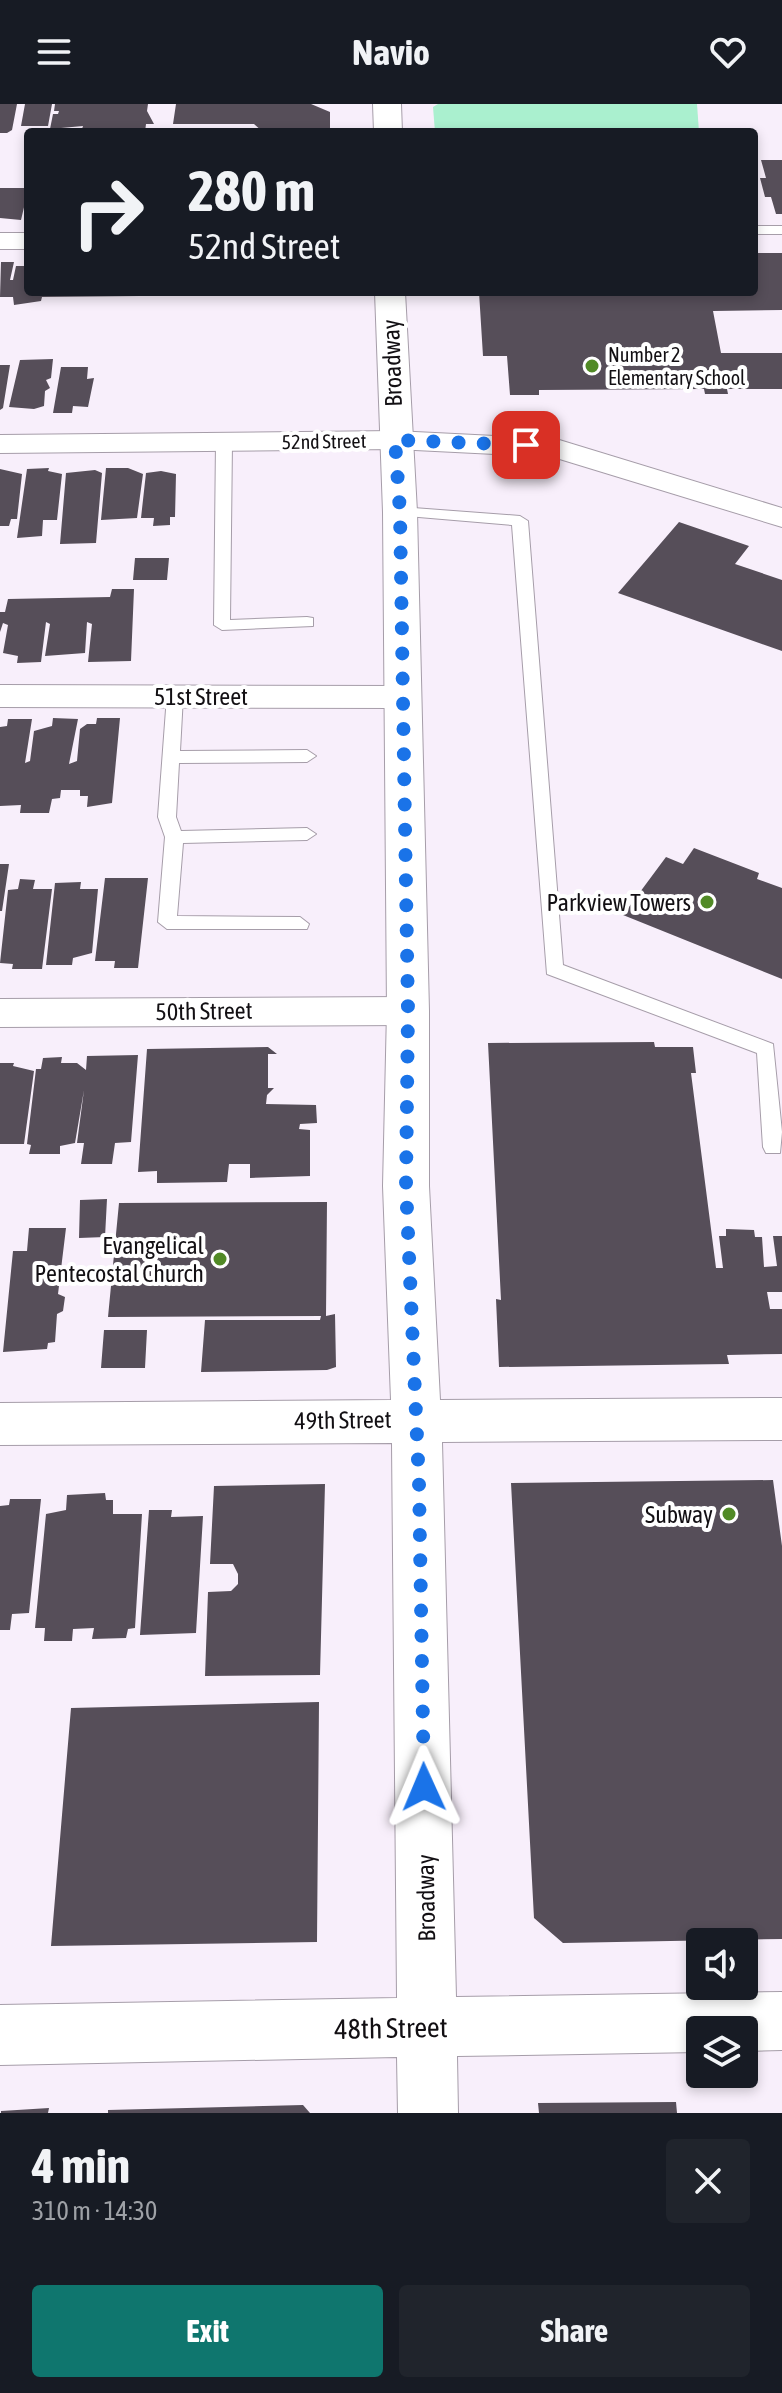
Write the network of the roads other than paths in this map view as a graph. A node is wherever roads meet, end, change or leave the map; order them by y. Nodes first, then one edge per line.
1 (387, 104) edge
2 (388, 128) edge
3 (758, 230) edge
4 (782, 230) edge
5 (0, 241) edge
6 (24, 241) edge
7 (390, 296) edge
8 (395, 440) junction
9 (224, 442) junction
10 (0, 444) edge
11 (400, 512) junction
12 (782, 518) edge
13 (307, 622) dead end
14 (0, 696) edge
15 (175, 696) junction
16 (402, 697) junction
17 (307, 756) dead end
18 (171, 757) junction
19 (307, 834) dead end
20 (174, 837) junction
21 (300, 924) dead end
22 (408, 1011) junction
23 (0, 1013) edge
24 (774, 1053) edge
25 (773, 1147) dead end
26 (417, 1419) junction
27 (782, 1419) edge
28 (0, 1424) edge
29 (782, 2021) edge
30 (427, 2027) junction
31 (0, 2035) edge
32 (428, 2113) edge

1 - 2 street
3 - 4 lane
5 - 6 street
7 - 8 street, Broadway
8 - 9 street, 52nd Street
8 - 11 street, Broadway
8 - 12 street, 52nd Street
9 - 10 street, 52nd Street
9 - 13 lane
11 - 16 street, Broadway
11 - 24 lane
14 - 15 street, 51st Street
15 - 16 street, 51st Street
15 - 18 lane
16 - 22 street, Broadway
17 - 18 lane
18 - 20 lane
19 - 20 lane
20 - 21 lane
22 - 23 street, 50th Street
22 - 26 street, Broadway
24 - 25 lane
26 - 27 street, 49th Street
26 - 28 street, 49th Street
26 - 30 street, Broadway
29 - 30 street, 48th Street
30 - 31 street, 48th Street
30 - 32 street, Broadway

